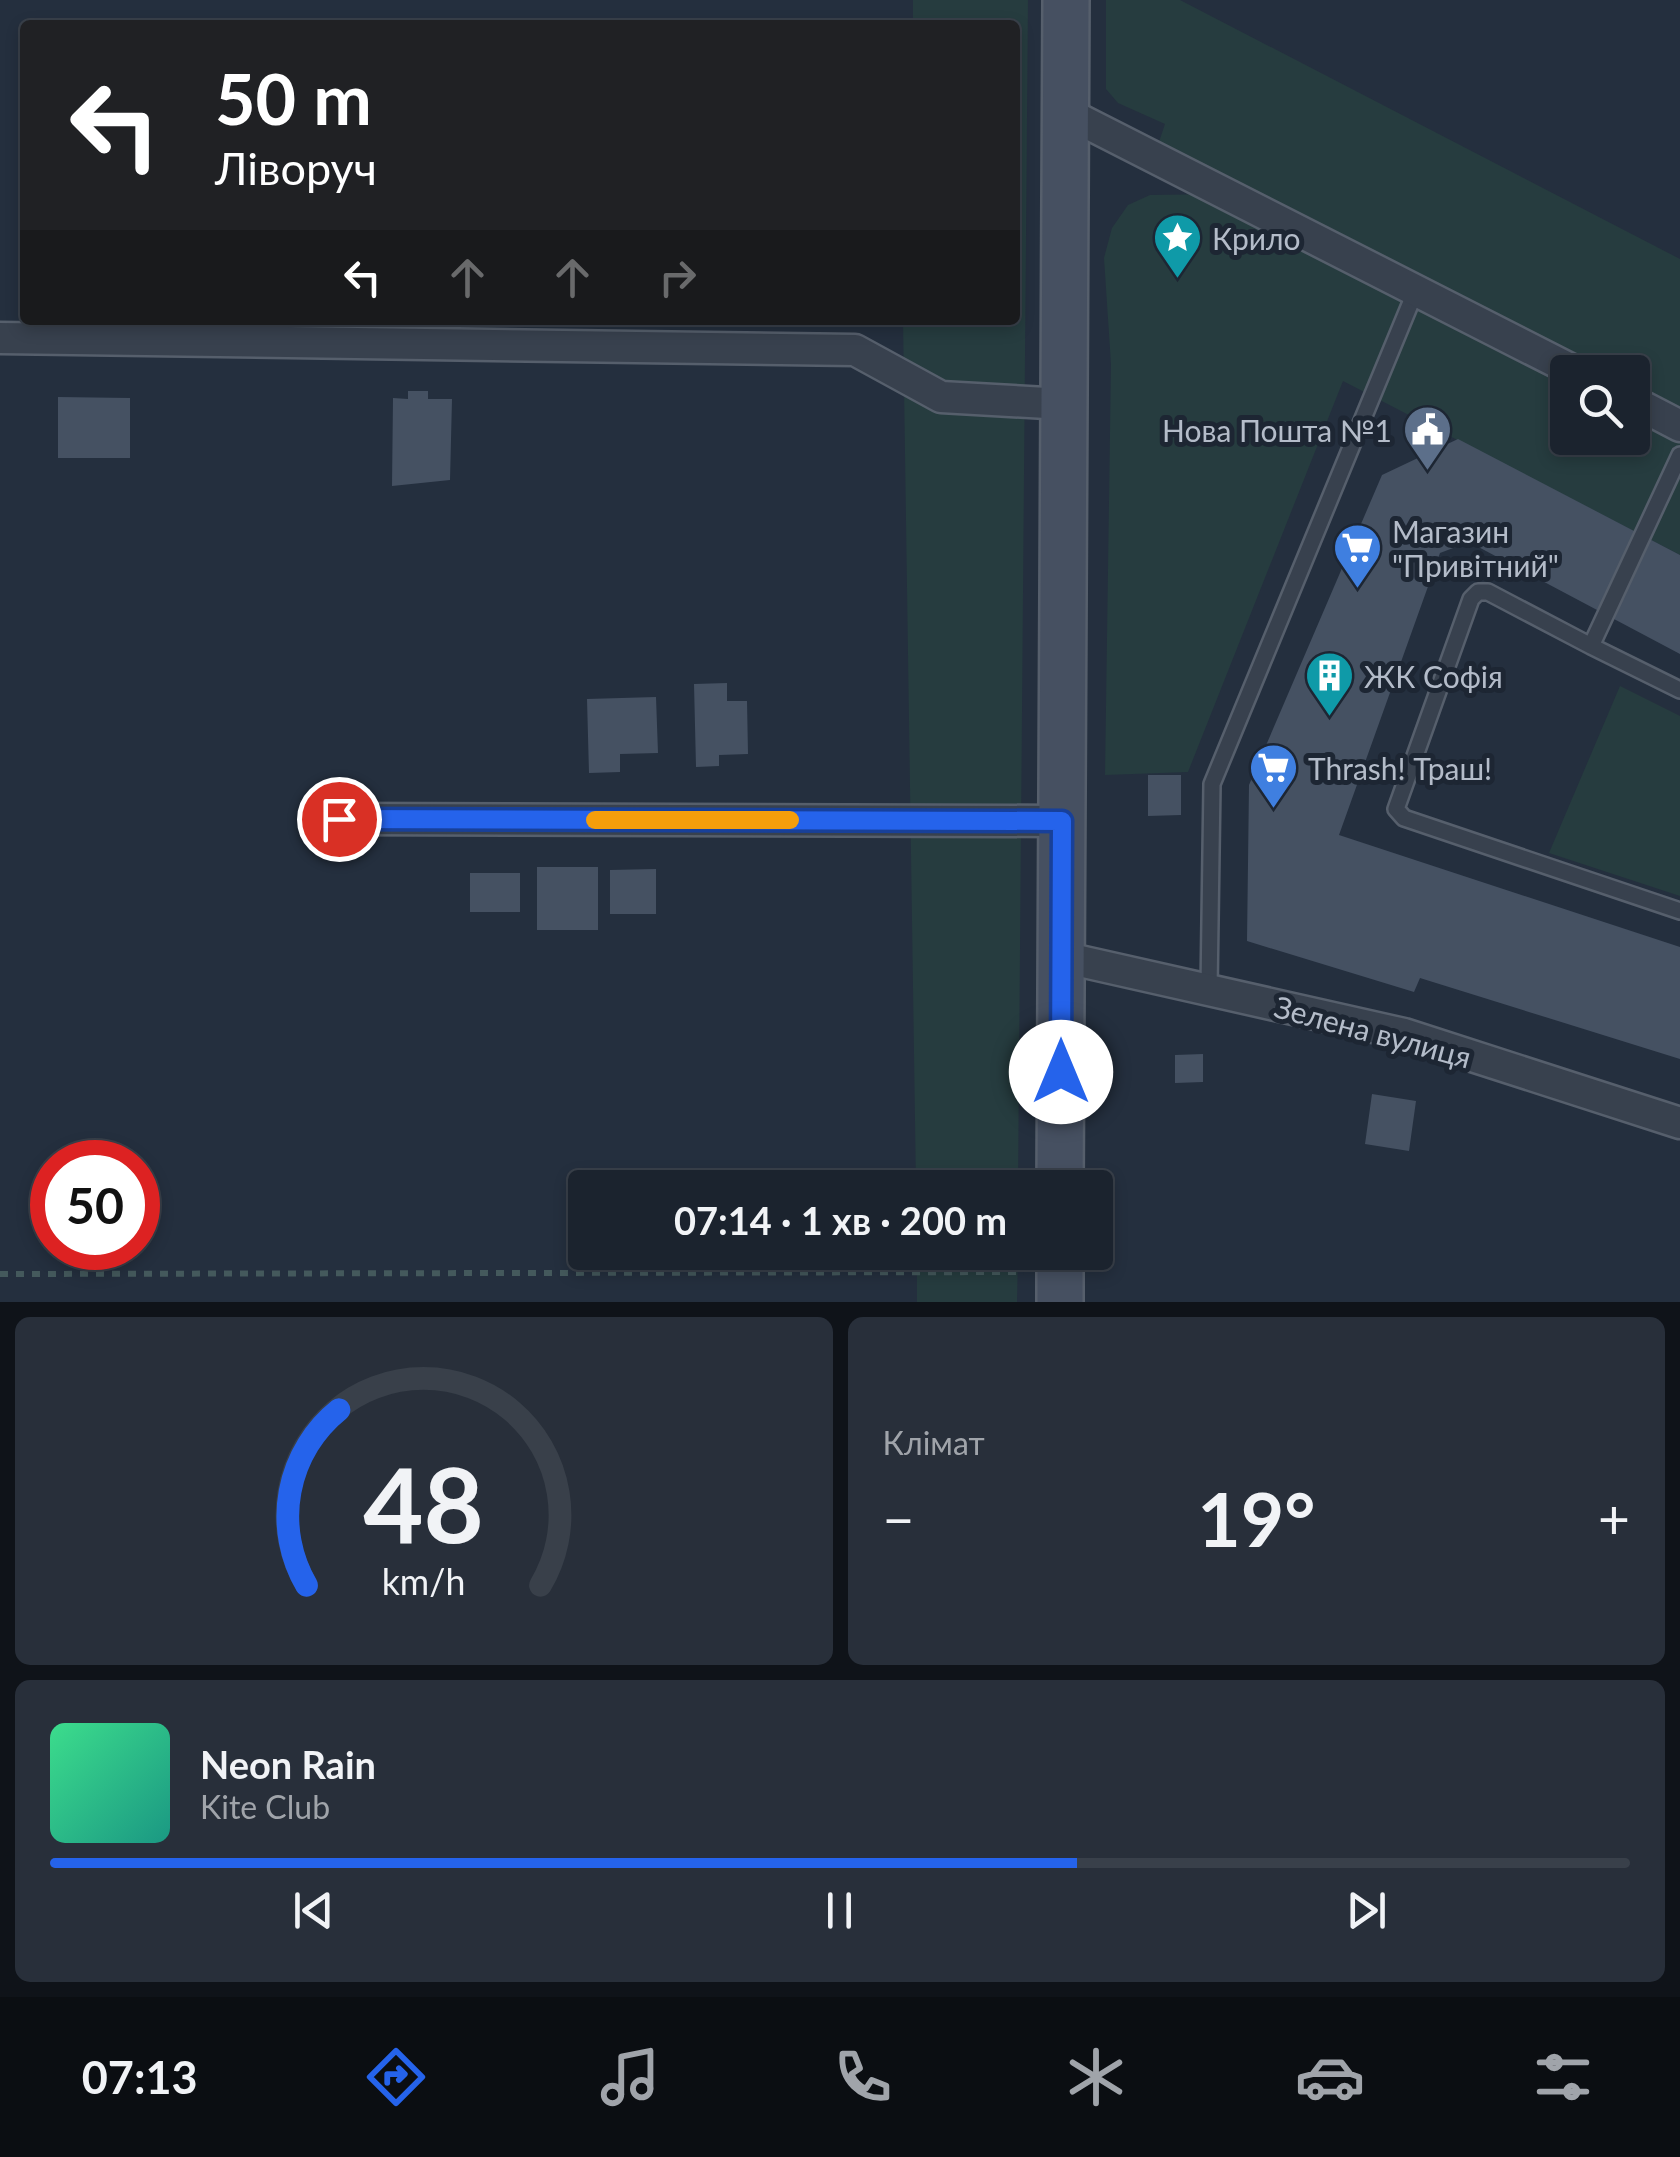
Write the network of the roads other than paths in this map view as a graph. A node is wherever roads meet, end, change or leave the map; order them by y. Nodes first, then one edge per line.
1 (1066, 0) edge
2 (1067, 113) junction
3 (1416, 290) junction
4 (0, 338) edge
5 (1550, 359) edge
6 (1064, 404) junction
7 (1650, 410) edge
8 (1680, 426) edge
9 (1680, 454) edge
10 (1591, 646) junction
11 (1680, 690) edge
12 (339, 819) dead end
13 (1062, 821) junction
14 (1680, 911) edge
15 (1062, 957) junction
16 (1209, 989) junction
17 (1680, 1123) edge
18 (1060, 1170) edge

1 - 2 main road
2 - 3 street
2 - 6 main road
3 - 5 street
3 - 16 lane
4 - 6 street
6 - 13 main road
7 - 8 street
9 - 10 lane
10 - 11 lane
10 - 14 lane
12 - 13 street
13 - 15 main road
15 - 16 street, Зелена вулиця
15 - 18 main road
16 - 17 street, Зелена вулиця

